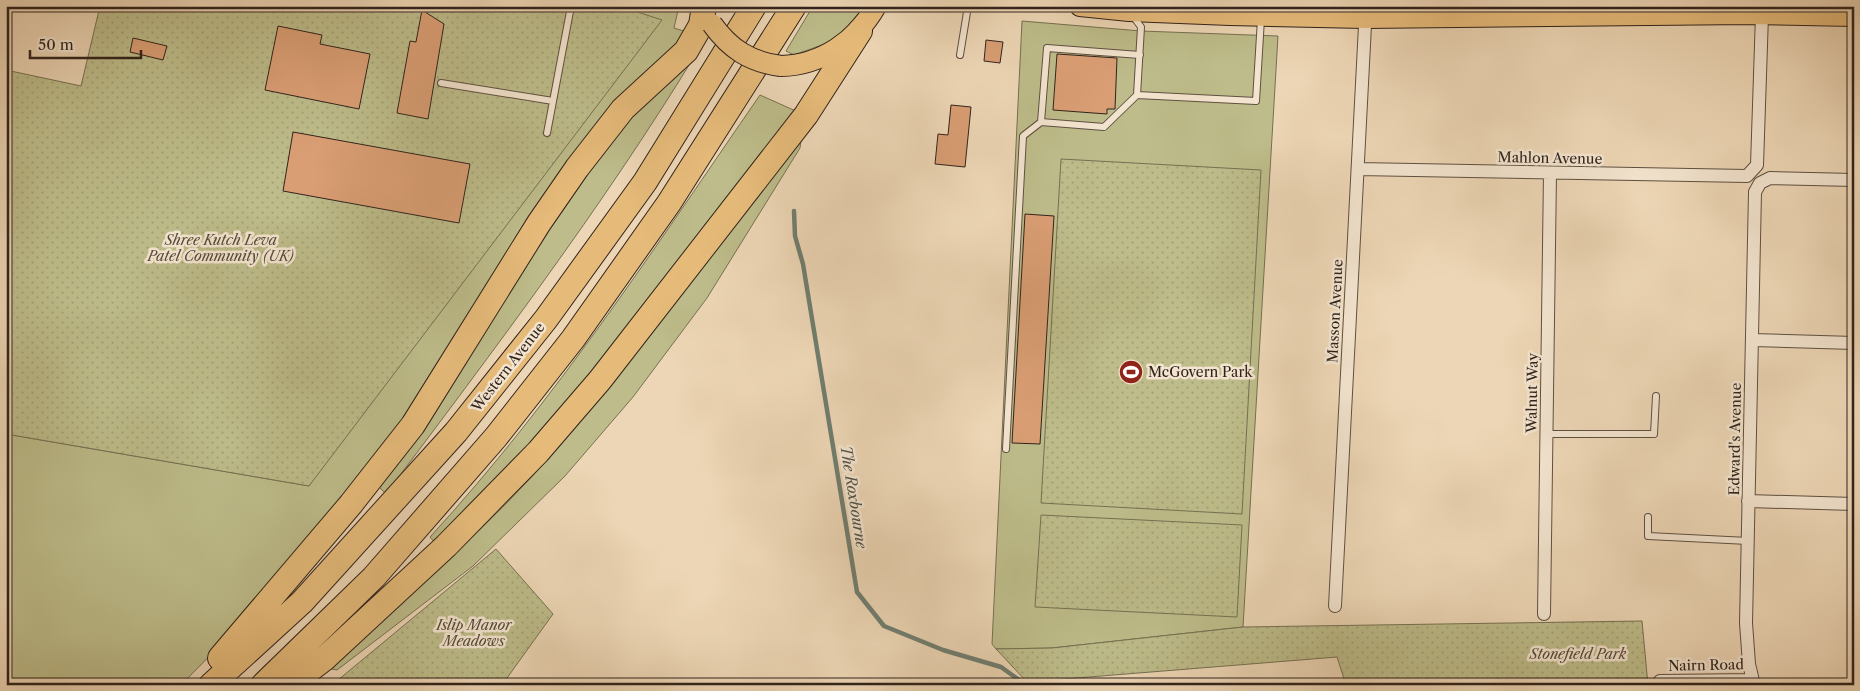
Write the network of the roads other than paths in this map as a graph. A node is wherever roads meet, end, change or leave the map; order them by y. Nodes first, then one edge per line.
1 (571, 6) edge
2 (754, 6) edge
3 (794, 6) edge
4 (886, 6) edge
5 (968, 6) edge
6 (1080, 6) edge
7 (1129, 11) junction
8 (1261, 11) edge
9 (1545, 11) edge
10 (707, 12) edge
11 (1365, 12) edge
12 (1753, 12) edge
13 (1845, 13) edge
14 (868, 19) edge
15 (960, 55) dead end
16 (1140, 55) junction
17 (440, 83) dead end
18 (1137, 95) junction
19 (553, 101) junction
20 (1041, 122) junction
21 (547, 133) dead end
22 (1358, 169) junction
23 (1550, 173) junction
24 (1854, 180) edge
25 (1752, 182) junction
26 (1752, 340) junction
27 (1854, 343) edge
28 (1656, 396) dead end
29 (1547, 434) junction
30 (1006, 449) dead end
31 (1748, 501) junction
32 (1854, 504) edge
33 (1648, 517) dead end
34 (1748, 541) junction
35 (1335, 606) dead end
36 (1544, 614) dead end
37 (1660, 681) dead end
38 (1754, 682) edge
39 (194, 685) edge
40 (211, 685) edge
41 (263, 685) edge
42 (290, 685) edge

1 - 19 lane
2 - 40 highway, Western Avenue
3 - 41 highway
4 - 14 main road
5 - 15 lane
6 - 7 main road
7 - 8 main road
7 - 16 lane
8 - 11 main road
8 - 18 lane
9 - 11 main road
9 - 12 main road
10 - 14 main road, bridge
10 - 39 highway
11 - 22 street, Masson Avenue
12 - 13 main road
12 - 25 street, Edward's Avenue
14 - 42 highway
16 - 18 lane
16 - 20 lane
17 - 19 lane
18 - 20 lane
19 - 21 lane
20 - 30 lane
22 - 23 street, Mahlon Avenue
22 - 35 street, Masson Avenue
23 - 25 street, Mahlon Avenue
23 - 29 street, Walnut Way
24 - 25 street, Mahlon Avenue
25 - 26 street, Edward's Avenue
26 - 27 street
26 - 31 street, Edward's Avenue
28 - 29 lane
29 - 36 street, Walnut Way
31 - 32 street
31 - 34 street, Edward's Avenue
33 - 34 lane
34 - 38 street, Edward's Avenue
37 - 38 street, Nairn Road

